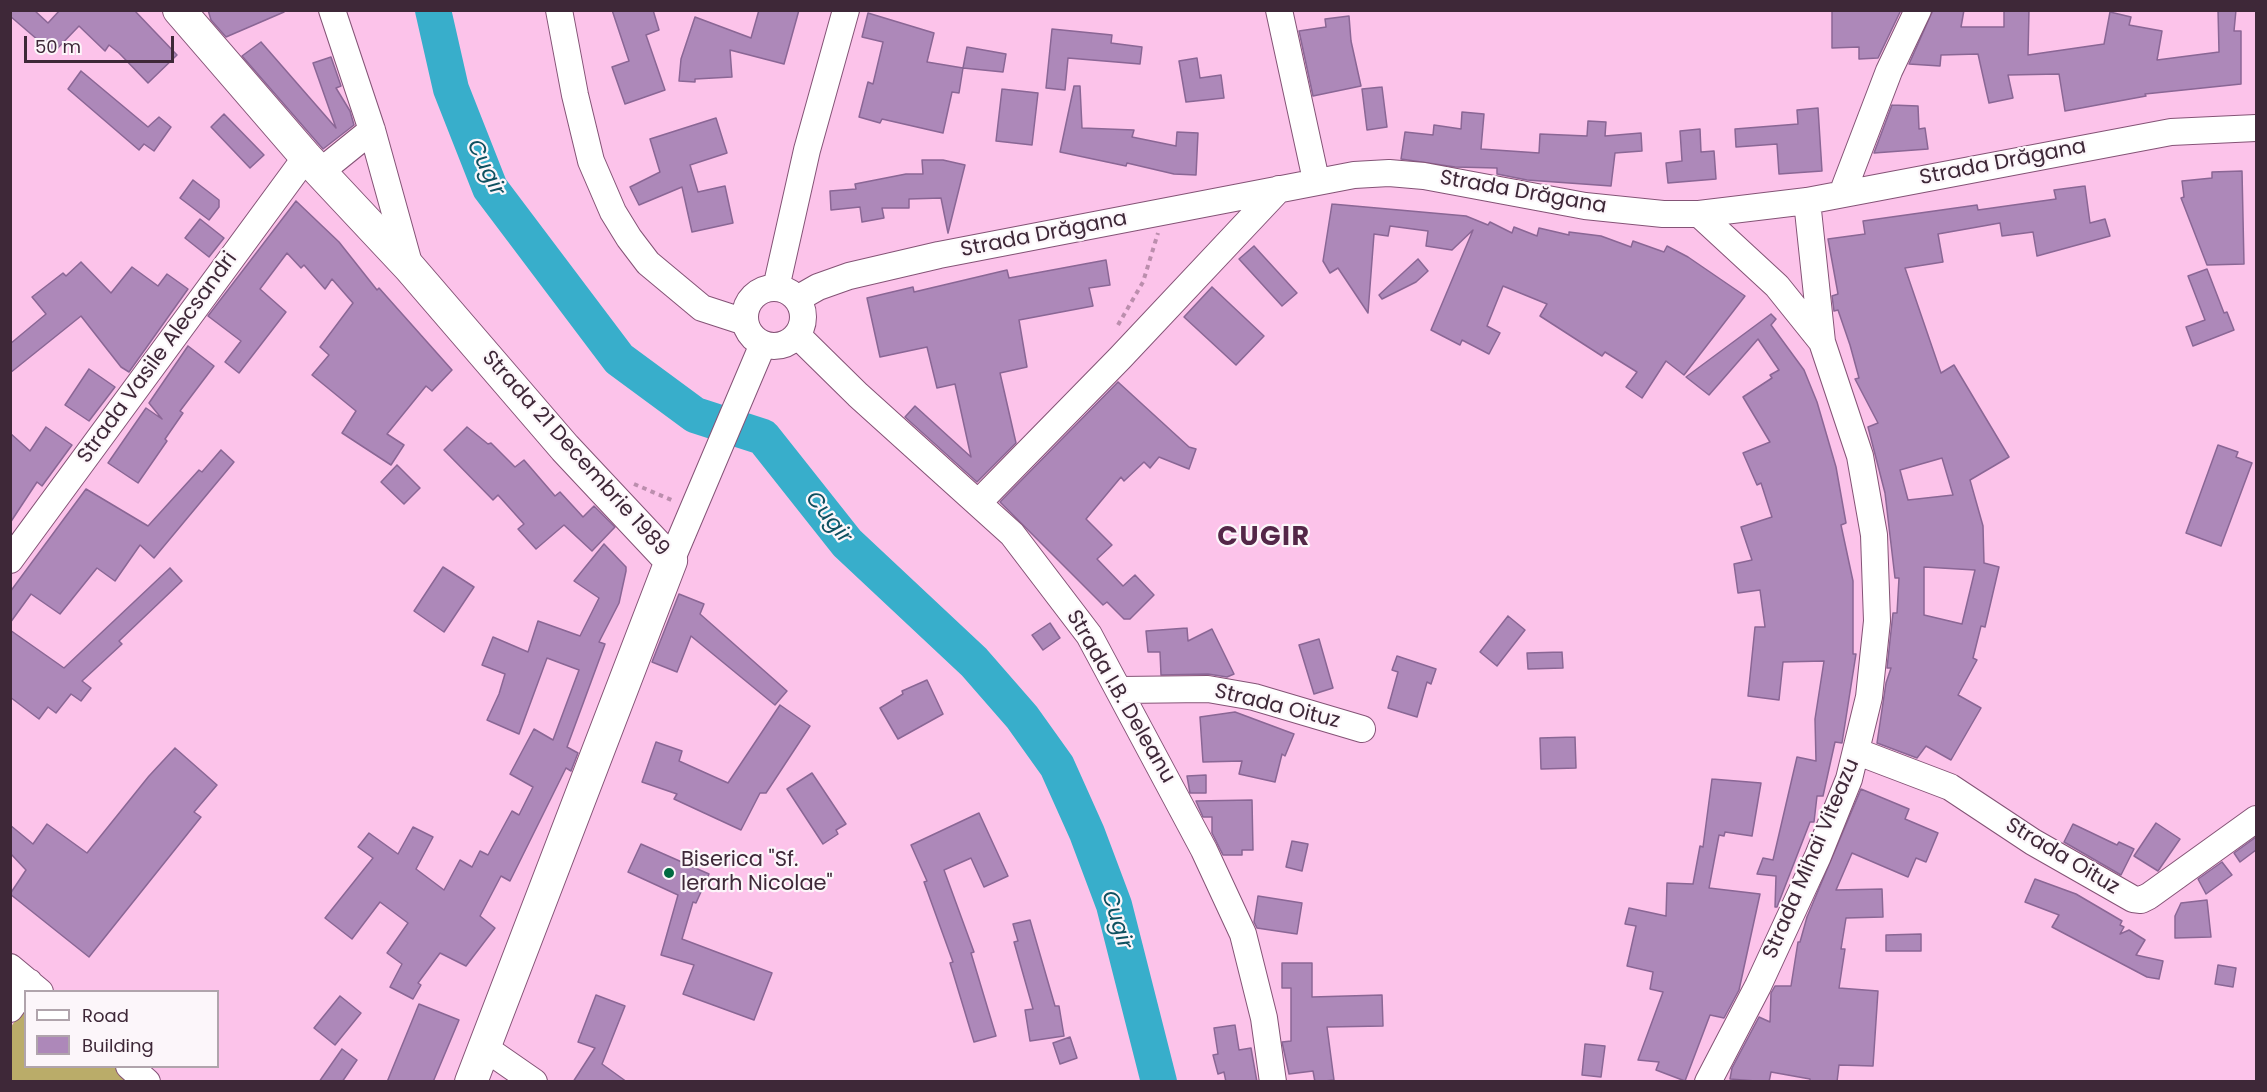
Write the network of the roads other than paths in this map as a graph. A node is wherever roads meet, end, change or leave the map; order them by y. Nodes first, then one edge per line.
1 (179, 10) edge
2 (332, 10) edge
3 (560, 10) edge
4 (846, 10) edge
5 (1279, 10) edge
6 (1918, 10) edge
7 (372, 130) junction
8 (2256, 133) edge
9 (313, 164) junction
10 (1317, 180) junction
11 (1279, 189) junction
12 (1842, 194) junction
13 (1807, 201) junction
14 (1699, 214) junction
15 (410, 268) junction
16 (787, 293) junction
17 (745, 322) junction
18 (797, 335) junction
19 (1822, 342) junction
20 (759, 354) junction
21 (978, 503) junction
22 (10, 560) edge
23 (671, 561) junction
24 (1120, 690) junction
25 (1362, 729) dead end
26 (1858, 752) junction
27 (2256, 819) edge
28 (26, 980) edge
29 (10, 1009) edge
30 (485, 1048) junction
31 (131, 1068) edge
32 (147, 1082) edge
33 (471, 1082) edge
34 (534, 1082) edge
35 (1273, 1082) edge
36 (1708, 1082) edge

1 - 9 main road, Strada 21 Decembrie 1989
2 - 7 street
3 - 17 street
4 - 16 street
5 - 10 street
6 - 12 street
7 - 9 street, Strada Vasile Alecsandri
7 - 15 street
8 - 12 street, Strada Drăgana
9 - 15 main road, Strada 21 Decembrie 1989
9 - 22 street, Strada Vasile Alecsandri
10 - 11 street, Strada Drăgana
10 - 14 street, Strada Drăgana
11 - 16 street, Strada Drăgana
11 - 21 street
12 - 13 street, Strada Drăgana
13 - 14 street, Strada Drăgana
13 - 19 street
14 - 19 street, Strada Mihai Viteazu
15 - 23 main road, Strada 21 Decembrie 1989
16 - 17 street
16 - 18 street
17 - 20 street
18 - 20 street
18 - 21 street, Strada I.B. Deleanu
19 - 26 street, Strada Mihai Viteazu
20 - 23 street
21 - 24 street, Strada I.B. Deleanu
23 - 30 main road, Strada 21 Decembrie 1989
24 - 25 street, Strada Oituz
24 - 35 street, Strada I.B. Deleanu
26 - 27 street, Strada Oituz
26 - 36 street, Strada Mihai Viteazu
28 - 29 street
30 - 33 main road, Strada 21 Decembrie 1989
30 - 34 street
31 - 32 street

